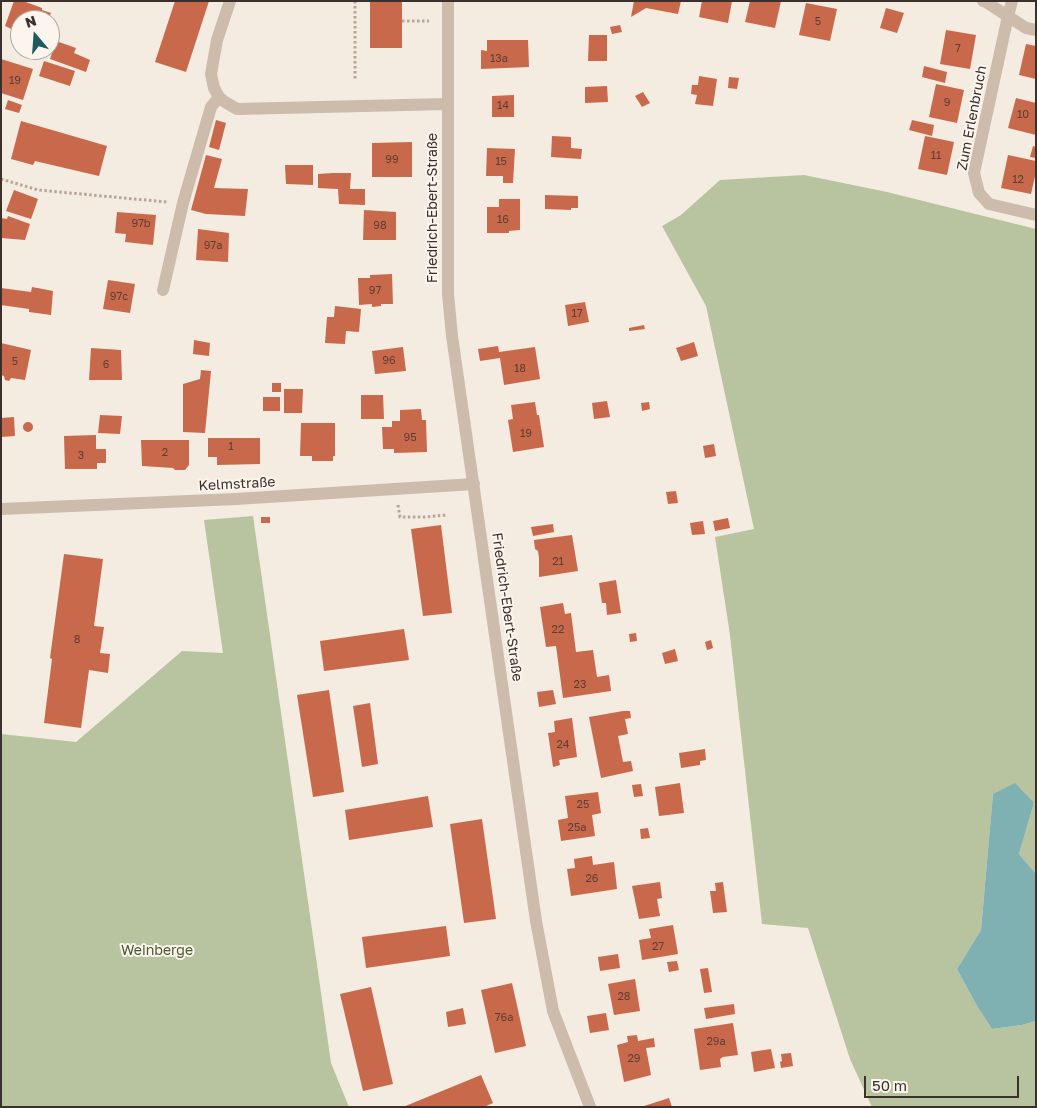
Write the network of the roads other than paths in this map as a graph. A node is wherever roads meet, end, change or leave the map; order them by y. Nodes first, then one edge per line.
1 (230, 1) edge
2 (448, 1) edge
3 (982, 1) edge
4 (1012, 1) edge
5 (1008, 16) junction
6 (1036, 30) edge
7 (219, 97) junction
8 (447, 104) junction
9 (1036, 215) edge
10 (163, 290) dead end
11 (474, 484) junction
12 (1, 509) edge
13 (590, 1107) edge

1 - 7 street
2 - 8 street, Friedrich-Ebert-Straße
3 - 5 street
4 - 5 street, Zum Erlenbruch
5 - 6 street
5 - 9 street, Zum Erlenbruch
7 - 8 street
7 - 10 street
8 - 11 street, Friedrich-Ebert-Straße
11 - 12 street, Kelmstraße
11 - 13 street, Friedrich-Ebert-Straße

